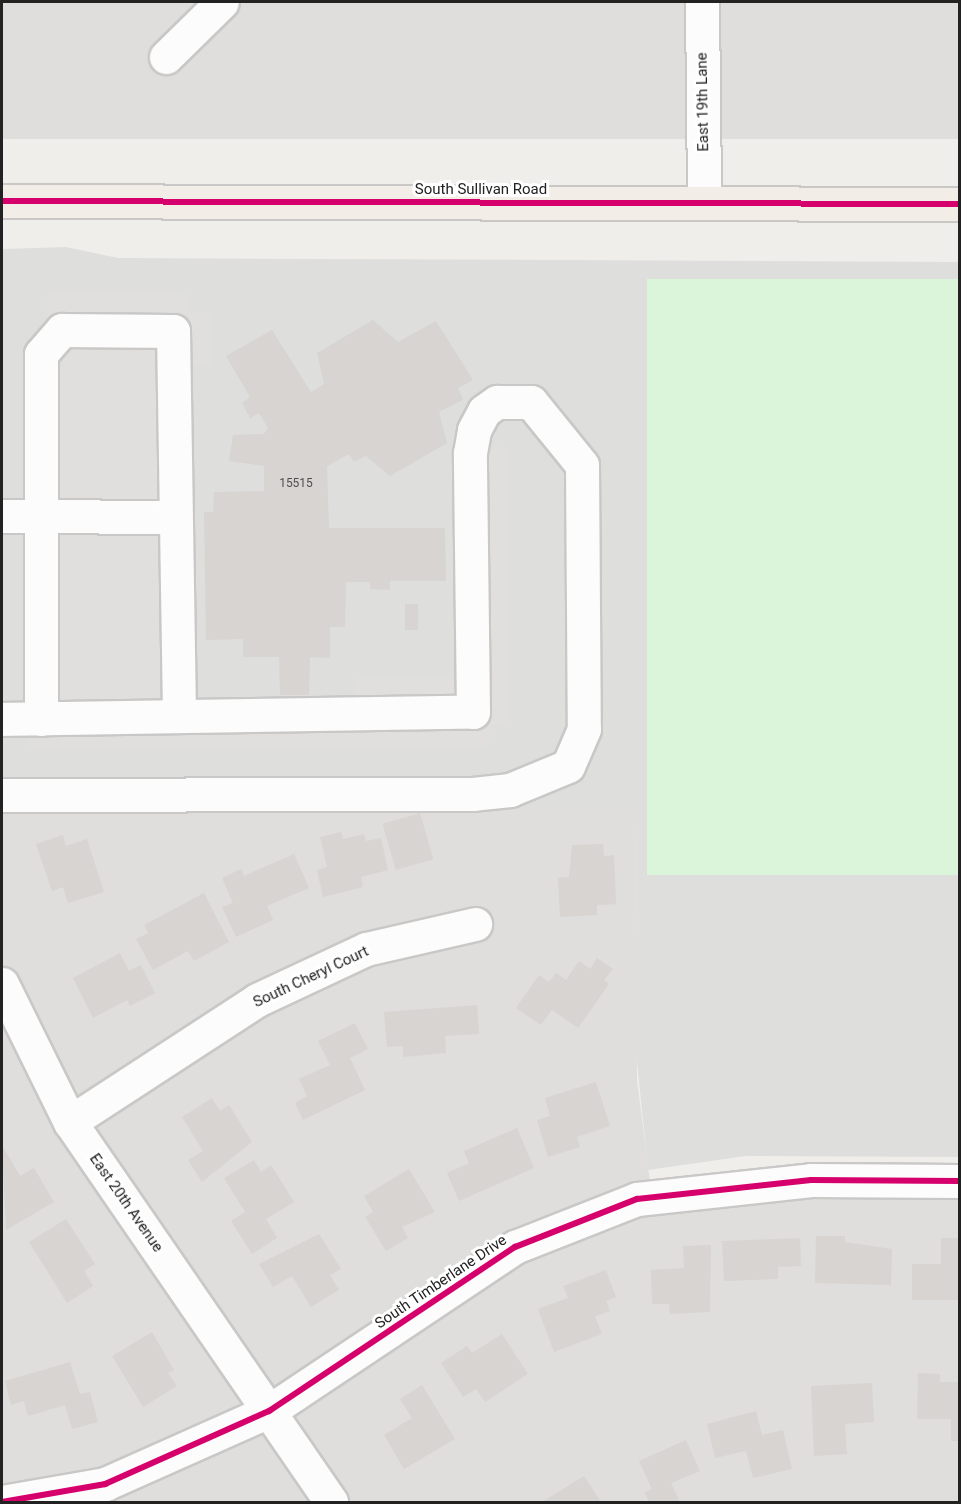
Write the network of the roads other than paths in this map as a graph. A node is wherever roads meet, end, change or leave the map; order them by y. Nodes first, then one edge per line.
1 (222, 2) edge
2 (702, 2) edge
3 (166, 57) dead end
4 (2, 201) edge
5 (704, 203) junction
6 (960, 204) edge
7 (2, 516) edge
8 (40, 516) junction
9 (175, 516) junction
10 (179, 716) junction
11 (2, 719) edge
12 (40, 719) junction
13 (2, 795) edge
14 (475, 924) dead end
15 (2, 984) edge
16 (70, 1122) junction
17 (960, 1181) edge
18 (269, 1411) junction
19 (2, 1503) edge
20 (331, 1503) edge

1 - 3 street
2 - 5 street, East 19th Lane
4 - 5 main road, South Sullivan Road
5 - 6 main road, South Sullivan Road
7 - 8 street
8 - 9 street
8 - 9 street
8 - 12 street
9 - 10 street
10 - 12 street
10 - 13 street
11 - 12 street
14 - 16 street, South Cheryl Court
15 - 16 street, East 20th Avenue
16 - 18 street, East 20th Avenue
17 - 18 street, South Timberlane Drive
18 - 19 street, South Timberlane Drive
18 - 20 street, East 20th Avenue

